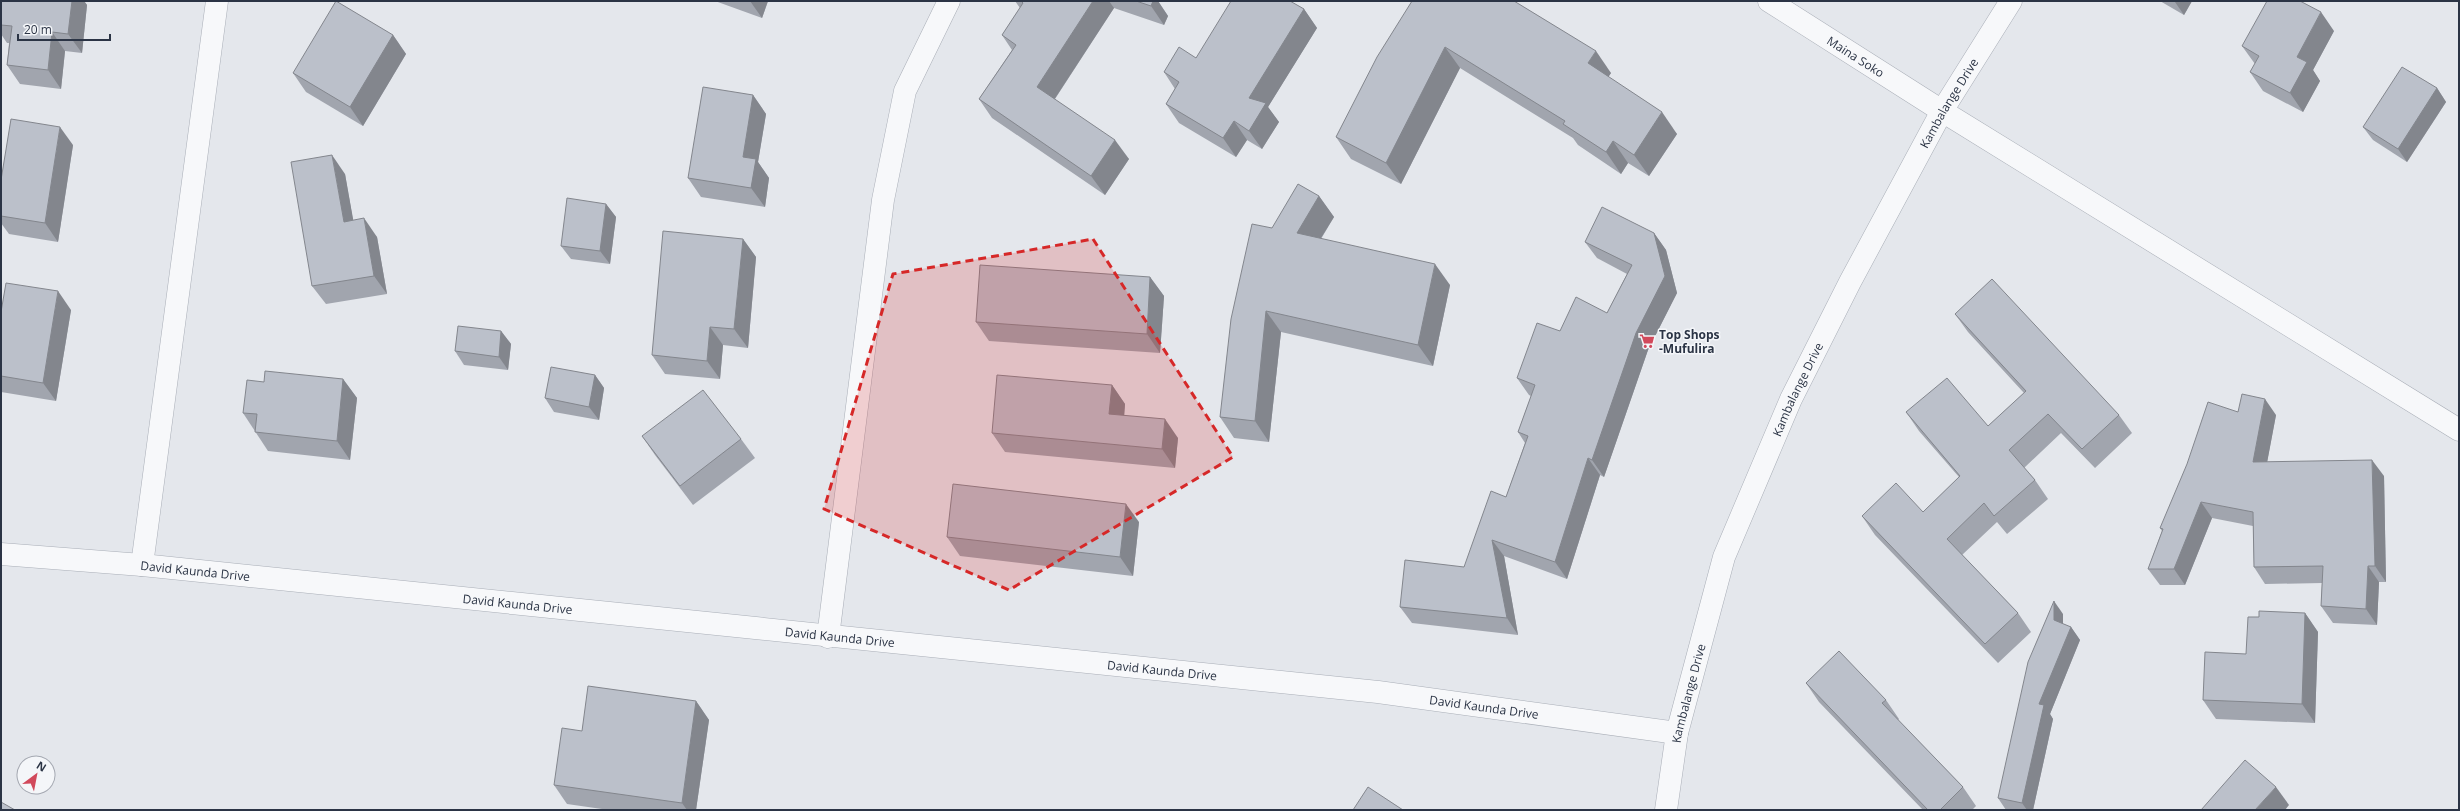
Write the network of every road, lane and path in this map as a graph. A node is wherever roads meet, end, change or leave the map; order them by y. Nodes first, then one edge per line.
1 (217, 1) edge
2 (949, 1) edge
3 (1769, 1) edge
4 (2011, 1) edge
5 (1942, 111) junction
6 (2459, 430) edge
7 (1, 554) edge
8 (142, 565) junction
9 (828, 637) junction
10 (1677, 733) junction
11 (1666, 810) edge

1 - 8 street
2 - 9 street
3 - 5 street, Maina Soko
4 - 5 street, Kambalange Drive
5 - 6 street, Maina Soko
5 - 10 street, Kambalange Drive
7 - 8 street, David Kaunda Drive
8 - 9 street, David Kaunda Drive
9 - 10 street, David Kaunda Drive
10 - 11 street, Kambalange Drive

